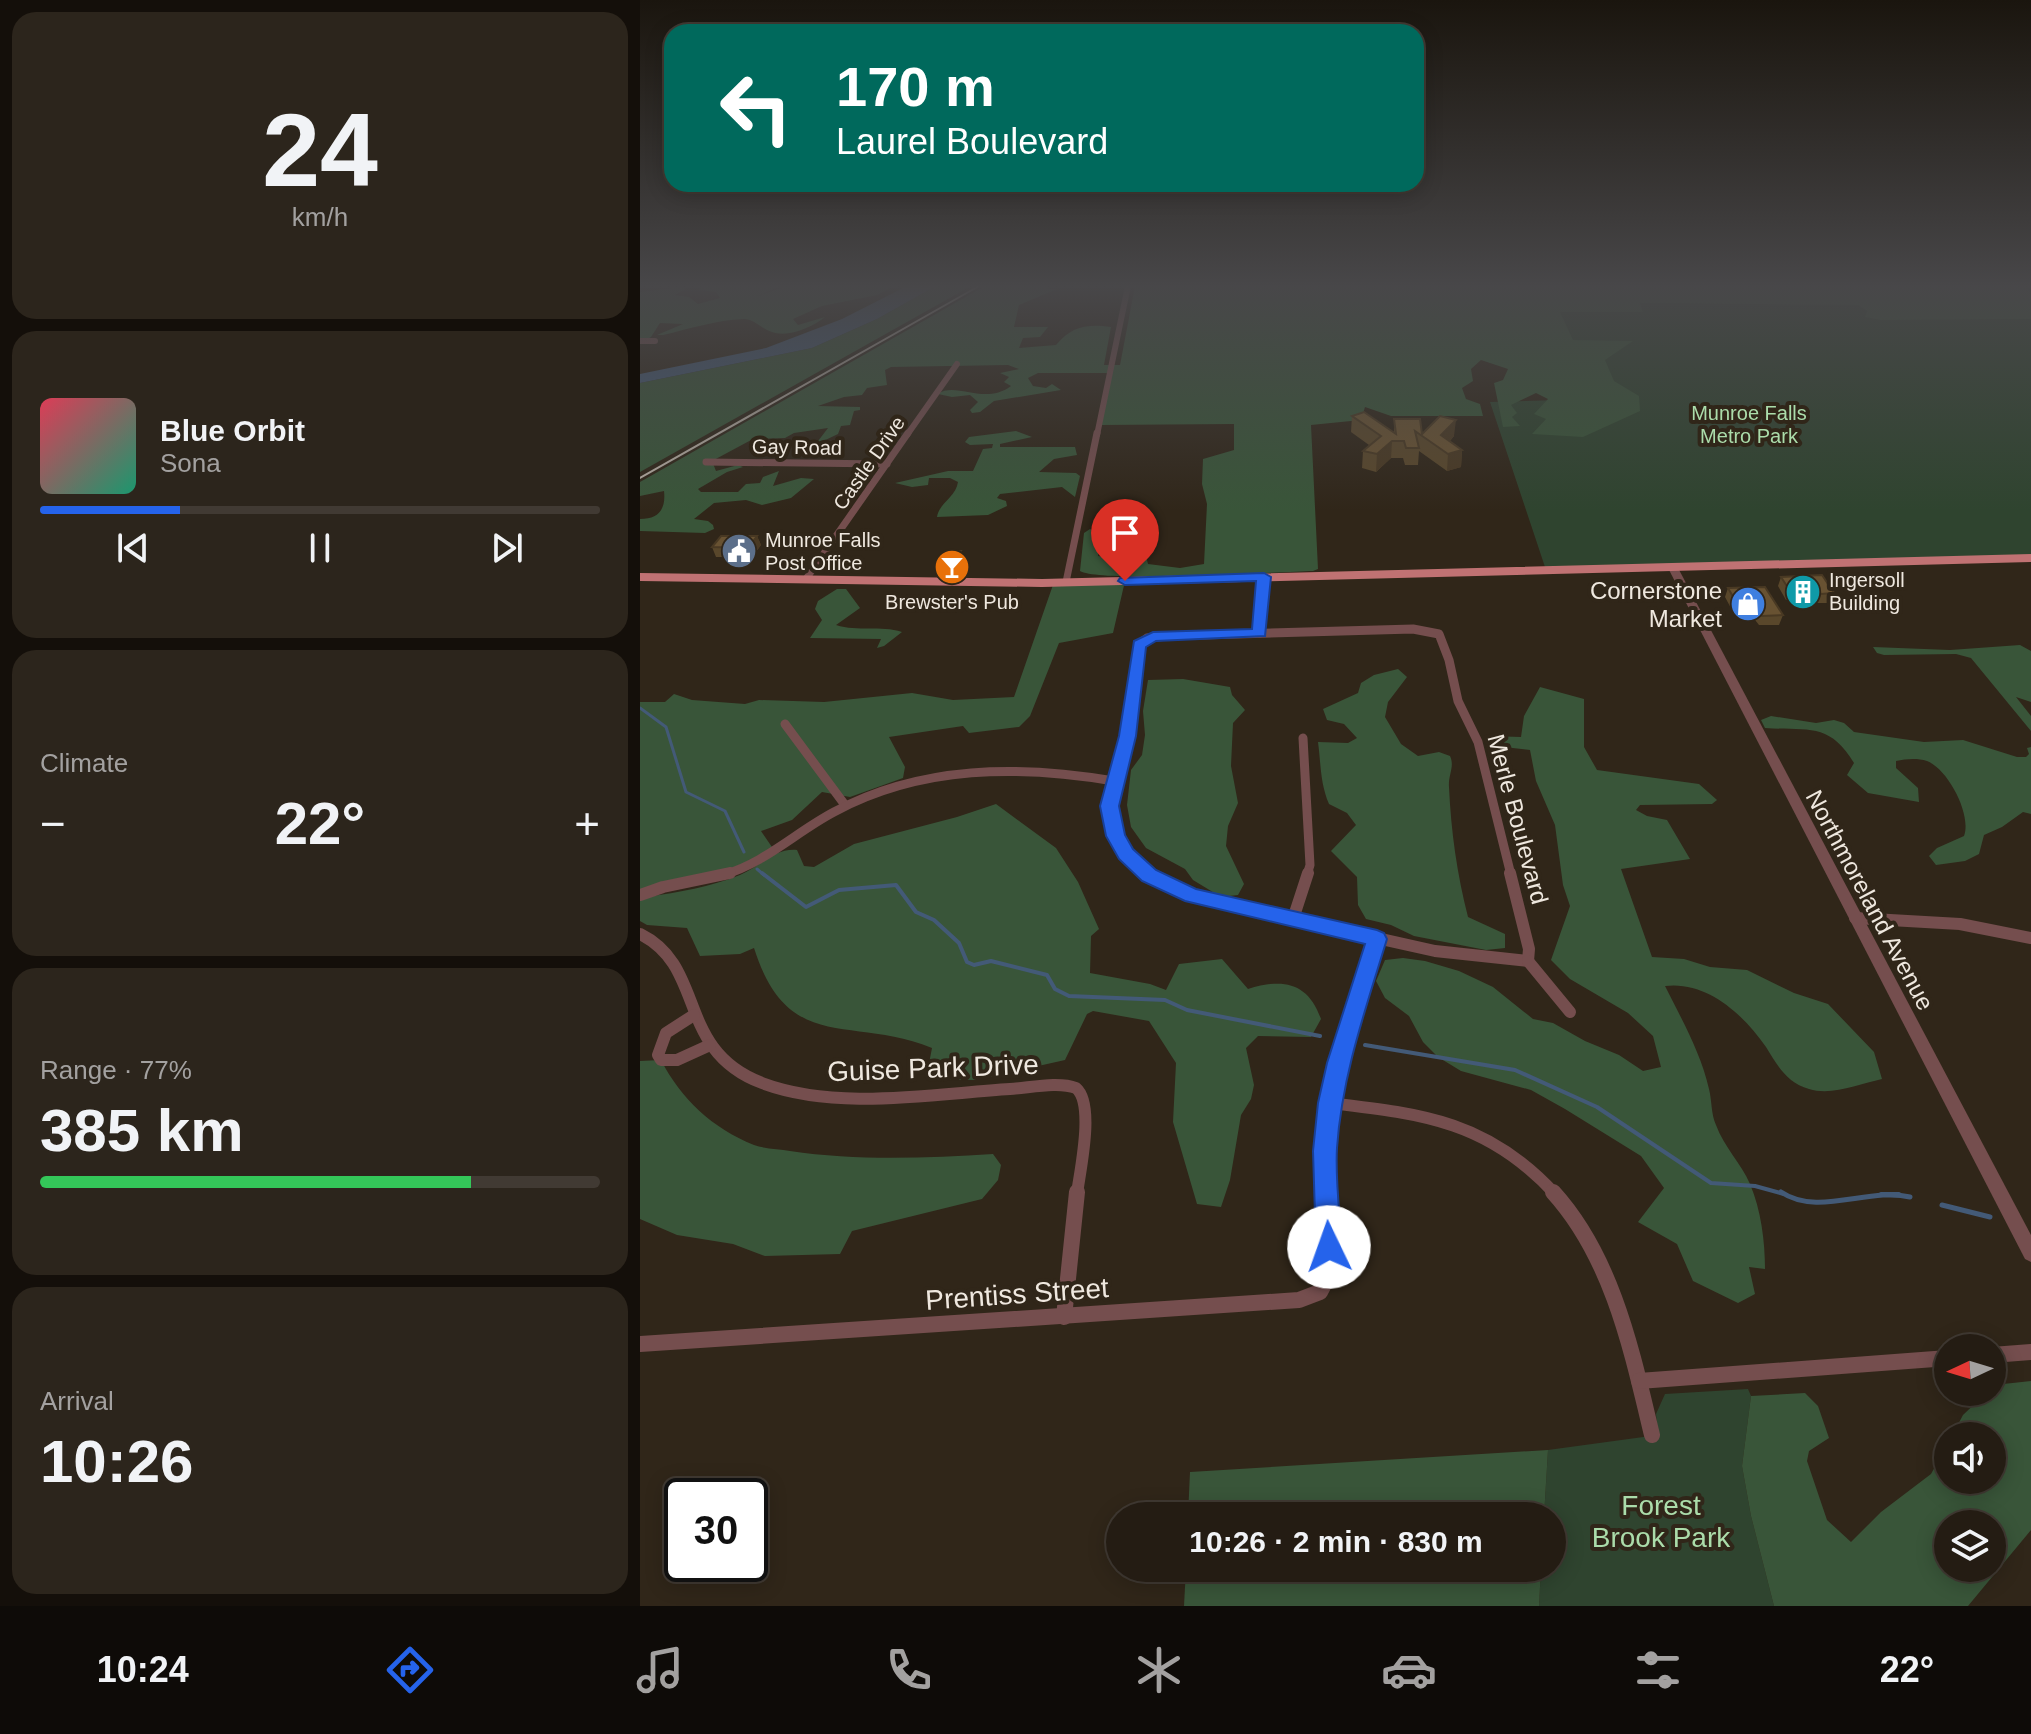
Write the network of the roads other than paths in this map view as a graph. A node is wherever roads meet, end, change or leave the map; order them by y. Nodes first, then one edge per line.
1 (1112, 361) edge
2 (957, 364) dead end
3 (706, 462) dead end
4 (887, 464) junction
5 (2031, 558) edge
6 (1672, 566) junction
7 (640, 577) edge
8 (1264, 577) junction
9 (806, 579) junction
10 (1066, 582) junction
11 (1260, 633) junction
12 (785, 724) dead end
13 (1303, 738) dead end
14 (1114, 781) junction
15 (845, 805) junction
16 (640, 895) edge
17 (1855, 918) junction
18 (1293, 919) junction
19 (640, 934) edge
20 (2031, 938) edge
21 (1377, 939) junction
22 (1528, 961) junction
23 (1570, 1012) dead end
24 (694, 1015) junction
25 (710, 1045) junction
26 (1330, 1103) junction
27 (2031, 1253) edge
28 (1064, 1317) junction
29 (640, 1344) edge
30 (2031, 1352) edge
31 (2006, 1354) edge
32 (1934, 1359) edge
33 (1639, 1381) junction
34 (1652, 1435) dead end

1 - 10 street
2 - 4 street, Castle Drive
3 - 4 street, Gay Road
4 - 9 street, Castle Drive
5 - 6 main road
6 - 8 main road
6 - 17 street, Northmoreland Avenue
7 - 9 main road
8 - 10 main road
8 - 11 street
9 - 10 main road
11 - 14 street
11 - 22 street, Merle Boulevard
12 - 15 street
13 - 18 street
14 - 15 street
14 - 18 street
15 - 16 street
17 - 20 street
17 - 27 street, Northmoreland Avenue
18 - 21 street
19 - 24 street, Guise Park Drive
21 - 22 street
21 - 26 street
22 - 23 street
24 - 25 street, Guise Park Drive
24 - 25 street
25 - 28 street, Guise Park Drive
26 - 28 street, Prentiss Street
26 - 33 street
28 - 29 street, Prentiss Street
30 - 31 street
32 - 33 street
33 - 34 street

